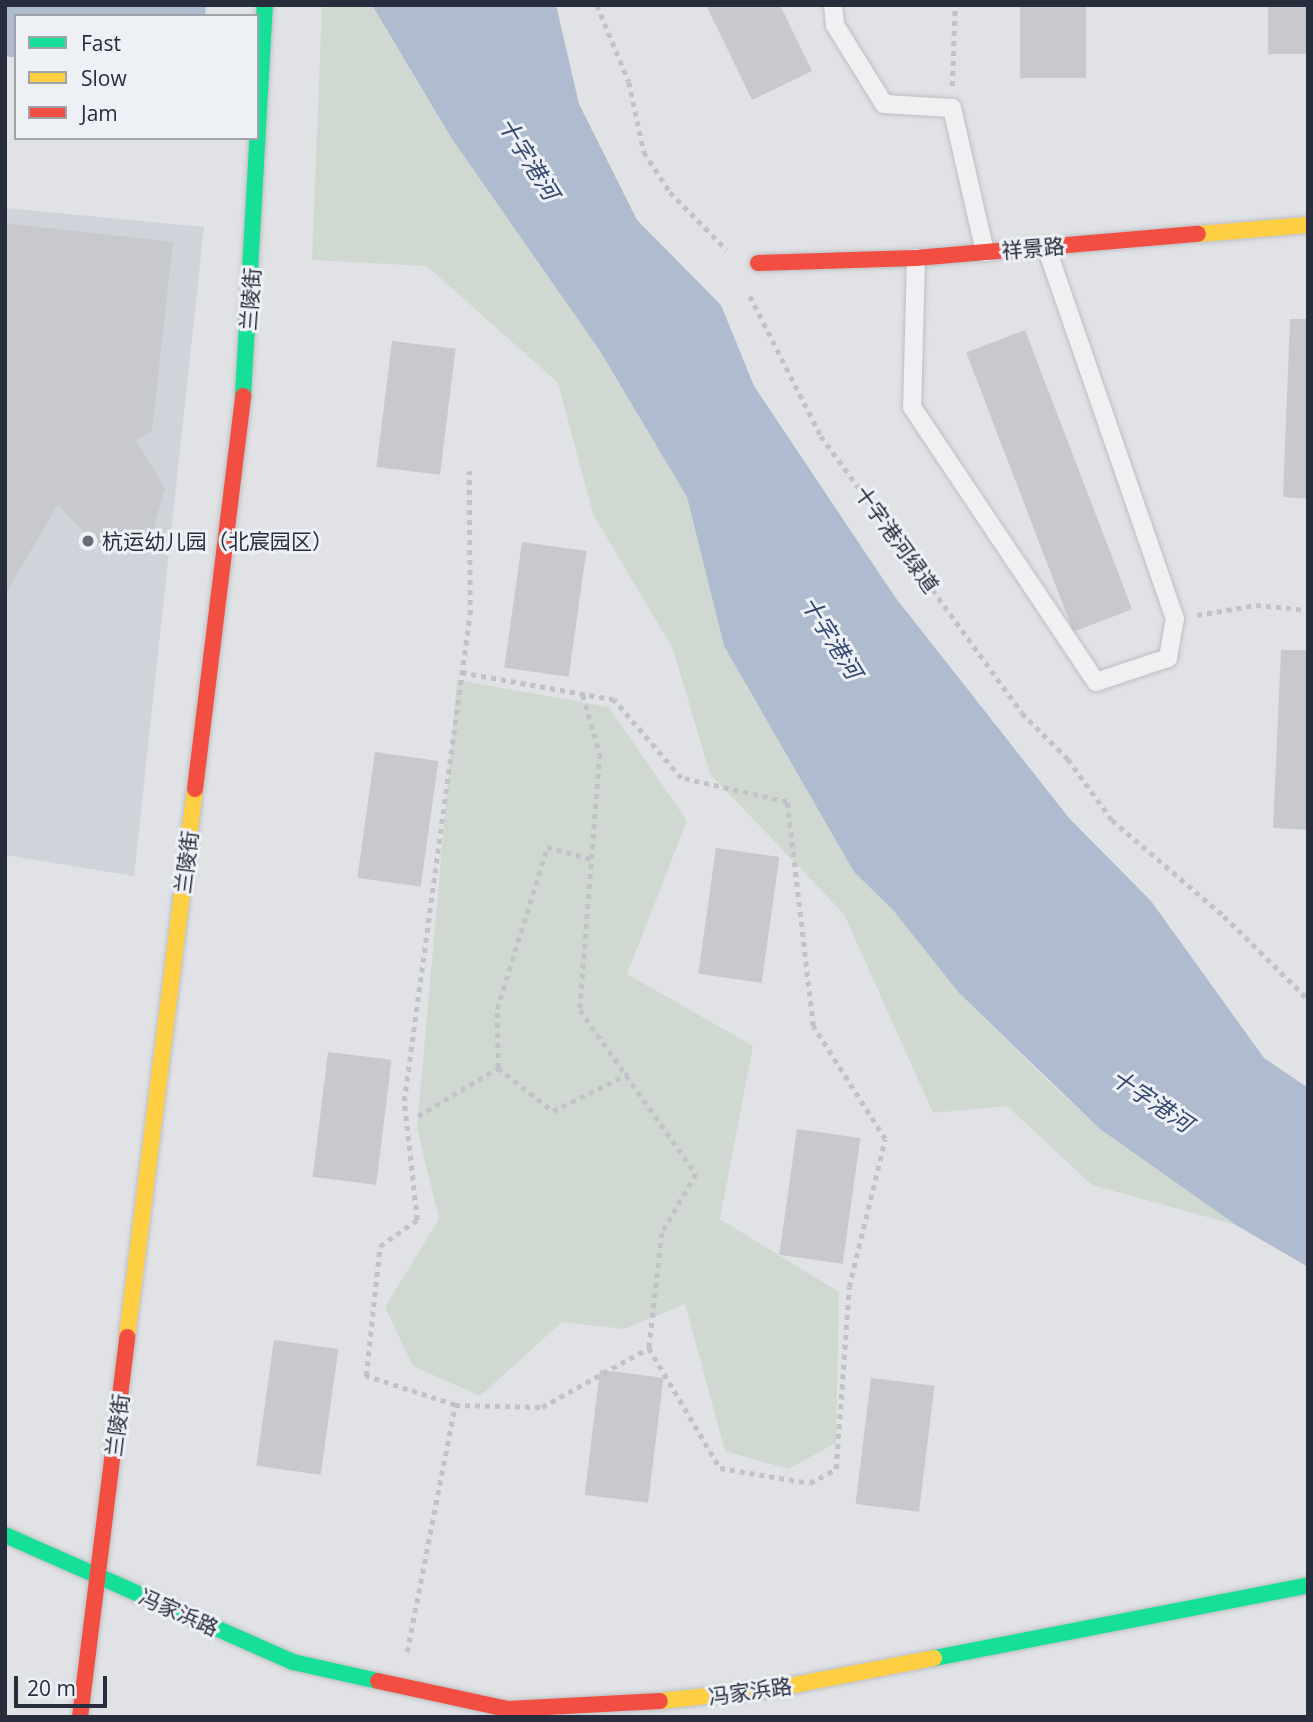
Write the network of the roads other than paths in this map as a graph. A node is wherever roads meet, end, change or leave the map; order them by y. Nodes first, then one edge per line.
1 (265, 5) edge
2 (834, 5) edge
3 (259, 112) edge
4 (257, 140) edge
5 (1308, 225) edge
6 (1046, 247) junction
7 (985, 252) junction
8 (916, 258) junction
9 (758, 263) dead end
10 (5, 1535) edge
11 (99, 1577) junction
12 (1308, 1586) edge
13 (80, 1717) edge

1 - 3 street, 兰陵街
2 - 7 lane
4 - 11 street, 兰陵街
5 - 6 street, 祥景路
6 - 7 street, 祥景路
6 - 8 lane
7 - 8 street, 祥景路
8 - 9 street, 祥景路
10 - 11 street, 冯家浜路
11 - 12 street, 冯家浜路
11 - 13 street, 兰陵街

